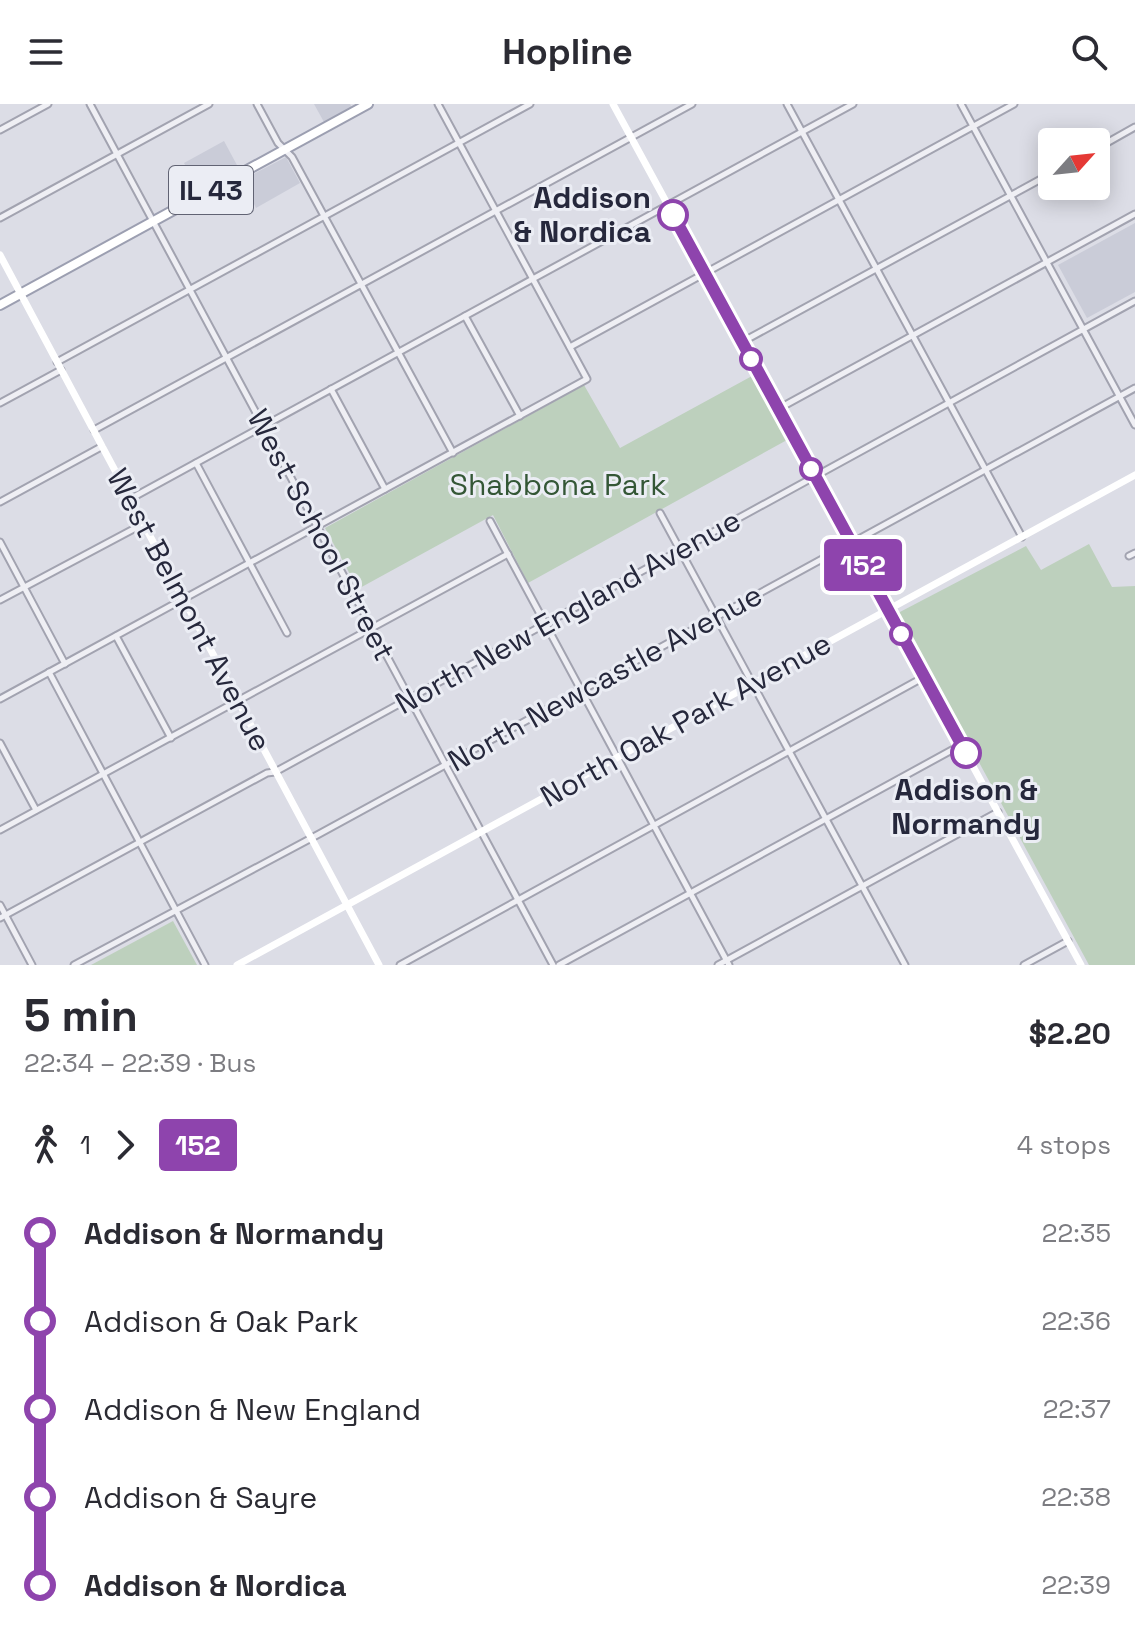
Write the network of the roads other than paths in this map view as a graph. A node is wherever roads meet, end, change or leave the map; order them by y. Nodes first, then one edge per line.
1 (48, 104) edge
2 (90, 104) edge
3 (209, 104) edge
4 (257, 104) edge
5 (368, 104) edge
6 (438, 104) edge
7 (530, 104) edge
8 (613, 104) edge
9 (692, 104) edge
10 (787, 104) edge
11 (853, 104) edge
12 (961, 104) edge
13 (1014, 104) edge
14 (973, 126) junction
15 (1135, 127) edge
16 (0, 130) edge
17 (802, 132) junction
18 (631, 138) junction
19 (1110, 141) edge
20 (459, 142) junction
21 (285, 149) junction
22 (117, 154) junction
23 (1038, 181) edge
24 (1011, 195) junction
25 (839, 200) junction
26 (668, 205) junction
27 (496, 211) junction
28 (1135, 214) edge
29 (325, 216) junction
30 (0, 218) edge
31 (153, 221) junction
32 (0, 255) edge
33 (1047, 262) junction
34 (877, 269) junction
35 (705, 274) junction
36 (533, 279) junction
37 (362, 284) junction
38 (190, 290) junction
39 (20, 294) junction
40 (1135, 301) edge
41 (0, 305) edge
42 (465, 316) junction
43 (1083, 330) junction
44 (913, 336) junction
45 (742, 342) junction
46 (570, 347) junction
47 (398, 352) junction
48 (227, 358) junction
49 (58, 366) junction
50 (1135, 388) edge
51 (331, 389) junction
52 (1120, 397) junction
53 (0, 403) edge
54 (949, 403) junction
55 (778, 409) junction
56 (520, 416) junction
57 (1135, 425) edge
58 (263, 426) junction
59 (93, 431) junction
60 (101, 447) junction
61 (453, 453) junction
62 (196, 463) junction
63 (985, 470) junction
64 (1135, 475) edge
65 (815, 477) junction
66 (385, 489) junction
67 (130, 499) junction
68 (0, 502) edge
69 (660, 513) dead end
70 (490, 521) dead end
71 (143, 524) junction
72 (317, 527) junction
73 (1022, 537) junction
74 (0, 542) edge
75 (851, 543) junction
76 (680, 550) junction
77 (508, 554) junction
78 (250, 563) junction
79 (24, 587) junction
80 (0, 600) edge
81 (183, 600) junction
82 (888, 610) junction
83 (716, 617) junction
84 (545, 624) junction
85 (372, 628) junction
86 (287, 633) dead end
87 (116, 636) junction
88 (65, 664) junction
89 (49, 672) junction
90 (924, 677) junction
91 (752, 684) junction
92 (581, 691) junction
93 (409, 698) junction
94 (0, 699) edge
95 (237, 701) junction
96 (171, 738) junction
97 (0, 743) edge
98 (961, 745) junction
99 (789, 752) junction
100 (617, 758) junction
101 (445, 765) junction
102 (275, 772) junction
103 (104, 774) junction
104 (36, 810) junction
105 (998, 812) junction
106 (825, 819) junction
107 (653, 826) junction
108 (0, 830) edge
109 (481, 832) junction
110 (311, 838) junction
111 (140, 842) junction
112 (862, 886) junction
113 (690, 893) junction
114 (518, 900) junction
115 (0, 905) edge
116 (347, 906) junction
117 (176, 910) junction
118 (3, 916) edge
119 (1068, 941) junction
120 (727, 963) edge
121 (32, 965) edge
122 (74, 965) edge
123 (205, 965) edge
124 (237, 965) edge
125 (379, 965) edge
126 (400, 965) edge
127 (556, 965) edge
128 (718, 965) edge
129 (905, 965) edge
130 (1024, 965) edge
131 (1081, 965) edge

1 - 16 street
2 - 22 street, West School Street
3 - 22 street
4 - 21 street
5 - 21 main road, IL 43
6 - 20 street
7 - 20 street
8 - 18 street
9 - 18 street
10 - 17 street
11 - 17 street
12 - 14 street
13 - 14 street
14 - 24 street
14 - 25 street
15 - 19 street
17 - 25 street
17 - 26 street
18 - 26 street
18 - 27 street
20 - 27 street
20 - 29 street
21 - 29 street
21 - 31 main road, IL 43
22 - 30 street
22 - 31 street, West School Street
23 - 24 street
24 - 33 street
24 - 34 street
25 - 34 street
25 - 35 street
26 - 35 street
26 - 36 street
27 - 36 street
27 - 37 street
28 - 33 street
29 - 37 street
29 - 38 street
31 - 38 street, West School Street
31 - 39 main road, IL 43
32 - 39 street, West Belmont Avenue
33 - 43 street
33 - 44 street
34 - 44 street
34 - 45 street
35 - 45 street
35 - 46 street
36 - 42 street
36 - 46 street
37 - 47 street
37 - 48 street
38 - 48 street, West School Street
38 - 49 street
39 - 41 main road, IL 43
39 - 49 street, West Belmont Avenue
40 - 43 street, North New England Avenue
42 - 47 street
42 - 56 street
43 - 52 street
43 - 54 street, North New England Avenue
44 - 54 street
44 - 55 street
45 - 55 street
46 - 56 street
47 - 51 street
47 - 61 street
48 - 58 street, West School Street
48 - 59 street
49 - 53 street
49 - 59 street, West Belmont Avenue
50 - 52 street, North Newcastle Avenue
51 - 58 street
51 - 66 street
52 - 57 street
52 - 63 street, North Newcastle Avenue
54 - 63 street
54 - 65 street, North New England Avenue
55 - 65 street
56 - 61 street
58 - 62 street
58 - 72 street, West School Street
59 - 60 street, West Belmont Avenue
60 - 67 street, West Belmont Avenue
60 - 68 street
61 - 66 street
62 - 67 street
62 - 78 street
63 - 73 street
63 - 75 street, North Newcastle Avenue
64 - 73 street, North Oak Park Avenue
65 - 75 street
65 - 76 street, North New England Avenue
66 - 72 street
67 - 71 street, West Belmont Avenue
69 - 76 street
70 - 77 street
71 - 79 street
71 - 81 street, West Belmont Avenue
72 - 78 street
72 - 85 street, West School Street
73 - 82 street, North Oak Park Avenue
74 - 79 street
75 - 82 street
75 - 83 street, North Newcastle Avenue
76 - 83 street
76 - 84 street, North New England Avenue
77 - 84 street
77 - 85 street
78 - 81 street
78 - 86 street
79 - 80 street
79 - 88 street
81 - 87 street
81 - 95 street, West Belmont Avenue
82 - 90 street
82 - 91 street, North Oak Park Avenue
83 - 91 street
83 - 92 street, North Newcastle Avenue
84 - 92 street
84 - 93 street, North New England Avenue
85 - 93 street, West School Street
85 - 95 street
87 - 88 street
87 - 96 street
88 - 89 street
89 - 94 street
89 - 103 street
90 - 98 street
90 - 99 street
91 - 99 street
91 - 100 street, North Oak Park Avenue
92 - 100 street
92 - 101 street, North Newcastle Avenue
93 - 101 street, West School Street
93 - 102 street, North New England Avenue
95 - 96 street
95 - 102 street, West Belmont Avenue
96 - 103 street
97 - 104 street
98 - 105 street
98 - 106 street
99 - 106 street
99 - 107 street
100 - 107 street
100 - 109 street, North Oak Park Avenue
101 - 109 street, West School Street
101 - 110 street, North Newcastle Avenue
102 - 110 street, West Belmont Avenue
102 - 111 street, North New England Avenue
103 - 104 street
103 - 111 street
104 - 108 street
105 - 112 street
105 - 119 street
106 - 112 street
106 - 113 street
107 - 113 street
107 - 114 street
109 - 114 street, West School Street
109 - 116 street, North Oak Park Avenue
110 - 116 street, West Belmont Avenue
110 - 117 street, North Newcastle Avenue
111 - 117 street
111 - 118 street, North New England Avenue
112 - 120 street
112 - 129 street
113 - 120 street
113 - 127 street
114 - 126 street
114 - 127 street, West School Street
115 - 118 street
116 - 124 street, North Oak Park Avenue
116 - 125 street, West Belmont Avenue
117 - 122 street, North Newcastle Avenue
117 - 123 street
118 - 121 street
119 - 130 street
119 - 131 street
120 - 128 street

